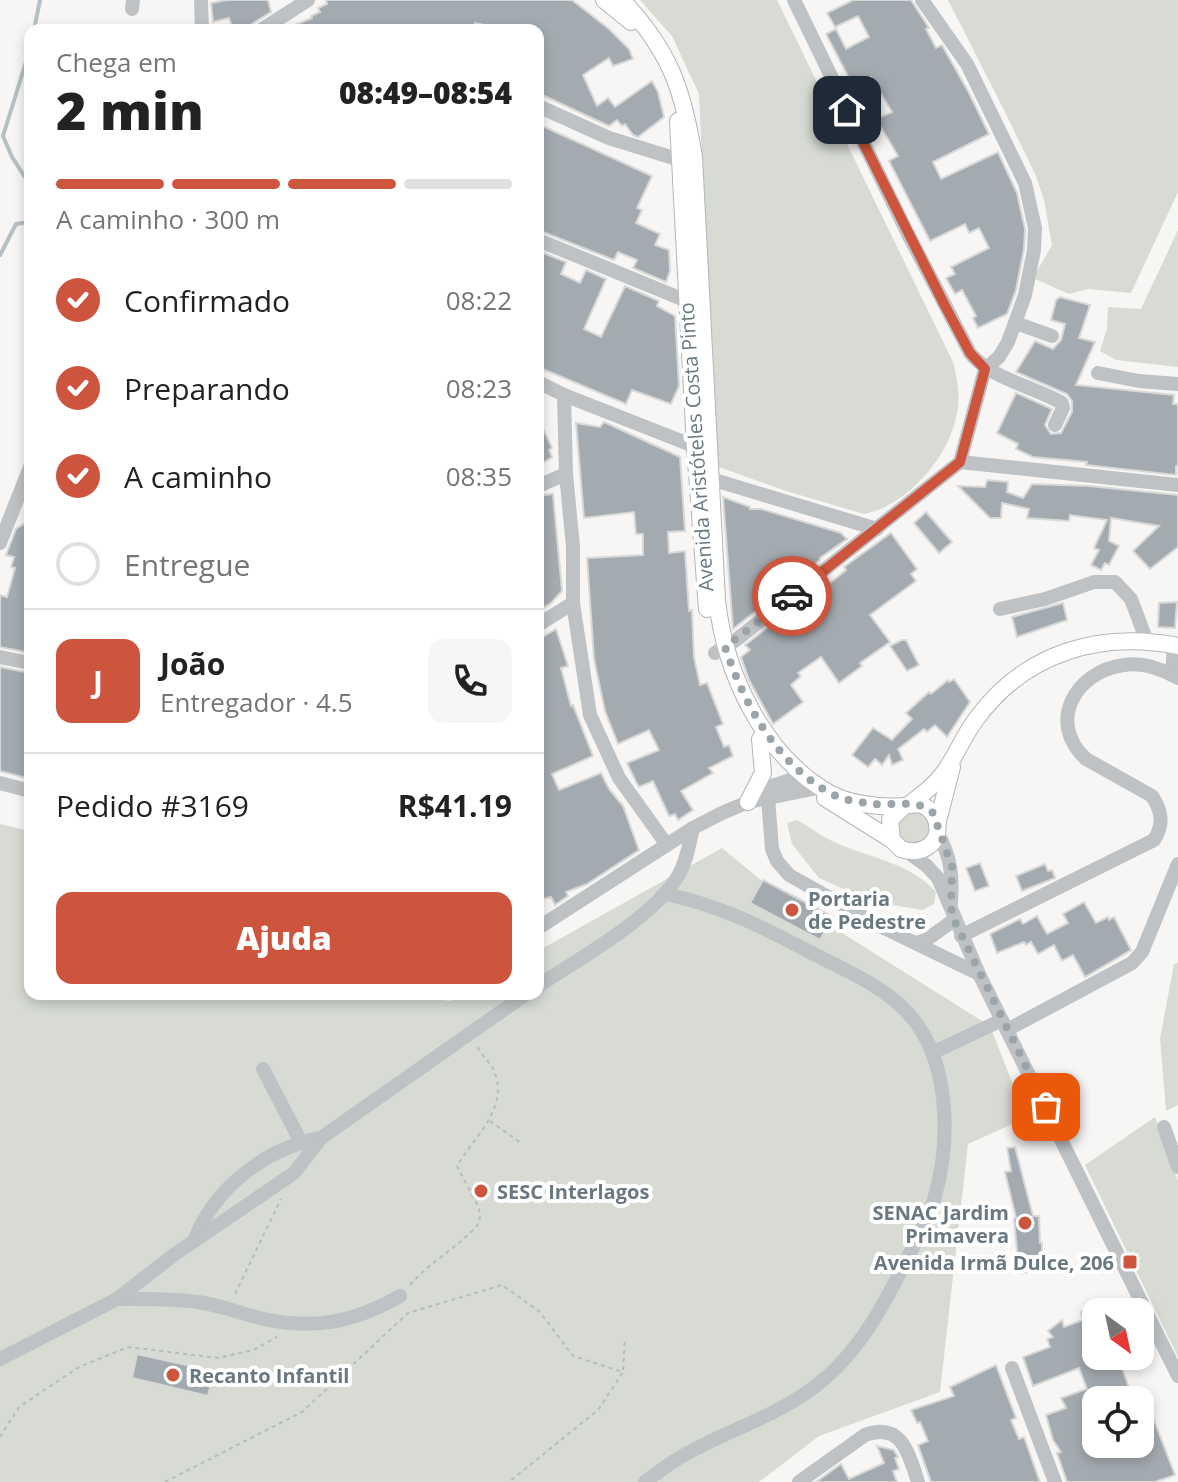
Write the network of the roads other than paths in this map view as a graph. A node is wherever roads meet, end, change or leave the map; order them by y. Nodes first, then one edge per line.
1 (201, 0) edge
2 (308, 0) edge
3 (604, 0) edge
4 (622, 0) edge
5 (794, 0) edge
6 (922, 0) edge
7 (202, 24) edge
8 (270, 24) edge
9 (544, 109) edge
10 (687, 158) junction
11 (544, 242) edge
12 (694, 302) junction
13 (1016, 323) junction
14 (1052, 336) dead end
15 (985, 369) junction
16 (1098, 373) dead end
17 (1178, 384) edge
18 (544, 385) edge
19 (564, 395) junction
20 (1055, 425) dead end
21 (701, 449) junction
22 (960, 462) junction
23 (566, 474) junction
24 (705, 477) junction
25 (544, 483) edge
26 (1178, 485) edge
27 (24, 500) edge
28 (877, 529) junction
29 (0, 543) edge
30 (573, 603) junction
31 (1000, 609) dead end
32 (544, 621) edge
33 (1146, 639) junction
34 (1176, 646) edge
35 (720, 650) junction
36 (0, 657) edge
37 (24, 662) edge
38 (1175, 676) edge
39 (760, 739) junction
40 (954, 757) junction
41 (805, 781) junction
42 (0, 783) edge
43 (24, 789) edge
44 (768, 798) junction
45 (748, 802) junction
46 (907, 805) junction
47 (693, 828) junction
48 (937, 828) junction
49 (892, 840) junction
50 (667, 845) junction
51 (908, 852) junction
52 (1178, 864) edge
53 (665, 894) junction
54 (953, 914) junction
55 (544, 924) edge
56 (961, 936) junction
57 (917, 943) junction
58 (979, 974) junction
59 (544, 982) edge
60 (518, 1000) edge
61 (1005, 1025) junction
62 (934, 1052) junction
63 (263, 1069) dead end
64 (1164, 1127) dead end
65 (321, 1138) junction
66 (301, 1142) junction
67 (1178, 1167) edge
68 (194, 1241) junction
69 (400, 1296) road end
70 (117, 1299) junction
71 (0, 1359) edge
72 (1012, 1368) dead end
73 (1178, 1376) edge
74 (679, 1458) junction
75 (645, 1482) edge
76 (662, 1482) edge
77 (799, 1482) edge
78 (918, 1482) edge
79 (1055, 1482) edge

1 - 7 street
2 - 8 street
3 - 10 main road, Avenida Aristóteles Costa Pinto
4 - 10 main road, Avenida Aristóteles Costa Pinto
5 - 15 street
6 - 13 street
9 - 10 street
10 - 12 main road, Avenida Aristóteles Costa Pinto
11 - 12 street
12 - 21 main road, Avenida Aristóteles Costa Pinto
13 - 14 street
13 - 15 street
15 - 20 street
15 - 22 street
16 - 17 street
18 - 19 street
19 - 21 street
19 - 23 street
21 - 24 main road, Avenida Aristóteles Costa Pinto
22 - 26 street
22 - 28 street
23 - 25 street
23 - 30 street
24 - 28 street
24 - 35 main road, Avenida Aristóteles Costa Pinto
27 - 29 street
28 - 35 street
30 - 32 street
30 - 50 street
31 - 33 street
33 - 34 main road
33 - 40 main road
34 - 38 street
35 - 39 main road, Avenida Aristóteles Costa Pinto
35 - 41 main road, Avenida Aristóteles Costa Pinto
36 - 37 street
38 - 56 street
39 - 41 main road, Avenida Aristóteles Costa Pinto
39 - 45 main road
40 - 46 main road
40 - 48 main road
41 - 44 street
41 - 45 street
41 - 46 main road, Avenida Aristóteles Costa Pinto
41 - 49 main road, Avenida Aristóteles Costa Pinto
42 - 43 street
44 - 45 street
44 - 57 street
45 - 47 street
46 - 48 main road
46 - 49 main road
47 - 50 street
47 - 53 street
48 - 51 main road
48 - 54 street
49 - 51 main road
50 - 55 street
51 - 54 street
52 - 61 street
53 - 59 street
53 - 62 street
54 - 56 street
54 - 57 street
56 - 58 street
57 - 58 street
58 - 61 street
60 - 65 street
61 - 62 street
61 - 73 street
62 - 74 street
63 - 66 street
64 - 67 street
65 - 66 street
65 - 68 street
66 - 68 street
68 - 70 street
69 - 70 street
70 - 71 street
72 - 79 street
74 - 75 street
74 - 76 street
77 - 78 street

